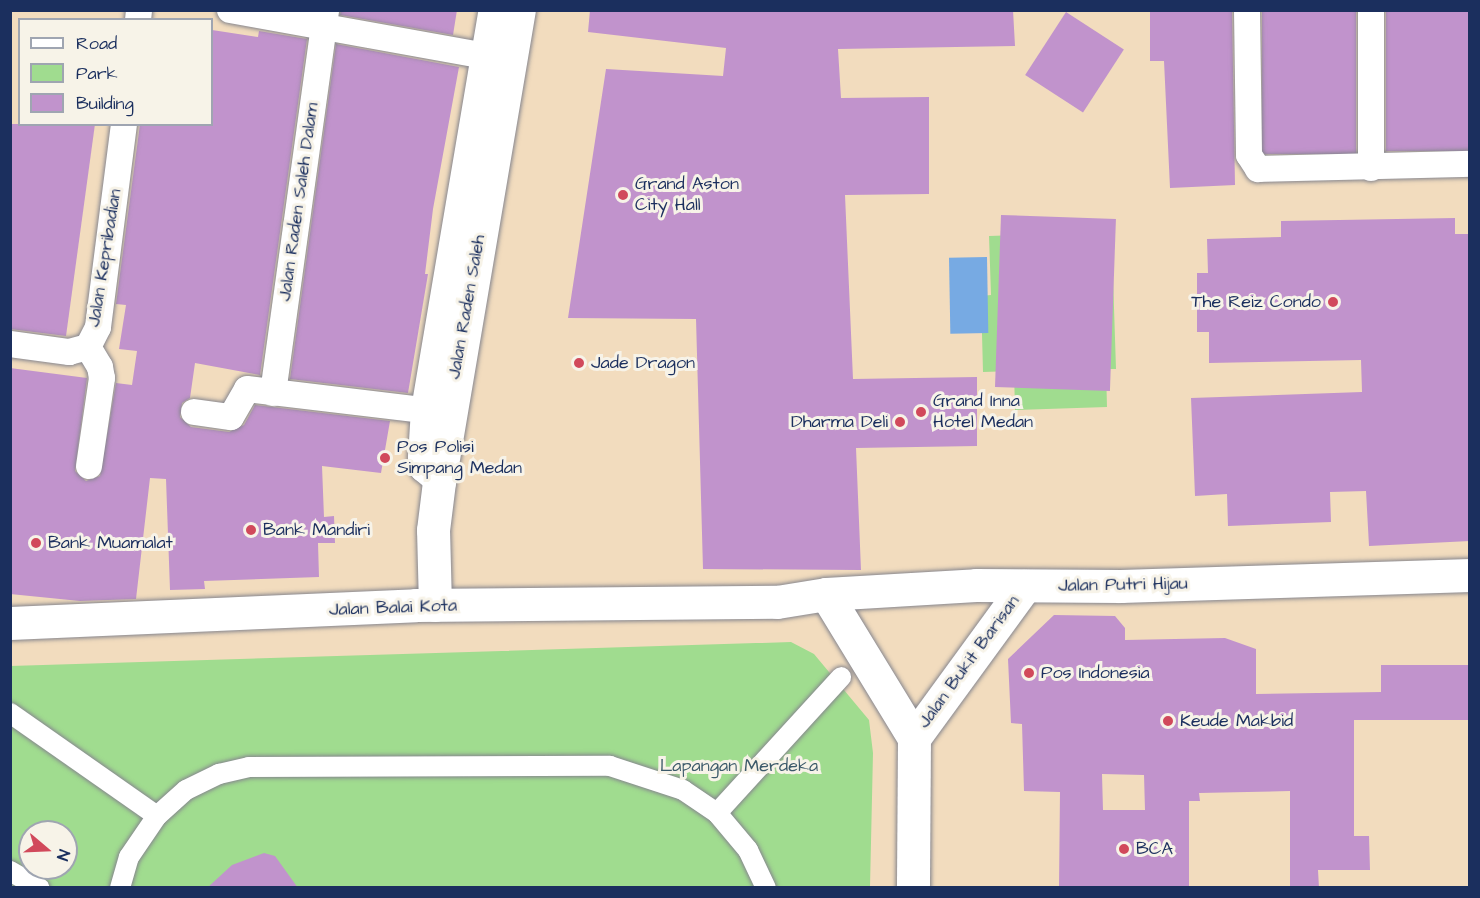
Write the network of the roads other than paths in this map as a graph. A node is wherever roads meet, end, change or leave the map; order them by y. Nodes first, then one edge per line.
1 (230, 10) edge
2 (492, 10) edge
3 (519, 10) edge
4 (1247, 10) edge
5 (1371, 10) edge
6 (325, 19) edge
7 (498, 58) junction
8 (124, 126) edge
9 (1470, 164) edge
10 (1371, 168) junction
11 (10, 344) edge
12 (88, 347) junction
13 (443, 371) junction
14 (273, 393) junction
15 (424, 410) junction
16 (194, 412) dead end
17 (89, 466) dead end
18 (439, 482) junction
19 (1470, 575) edge
20 (1025, 586) junction
21 (826, 594) junction
22 (777, 602) joint
23 (435, 605) junction
24 (11, 623) edge
25 (841, 677) dead end
26 (10, 713) edge
27 (914, 738) junction
28 (717, 813) junction
29 (157, 816) junction
30 (10, 871) edge
31 (39, 888) edge
32 (120, 888) edge
33 (766, 888) edge
34 (914, 888) edge

1 - 6 street
2 - 7 street
3 - 7 main road, Jalan Raden Saleh
4 - 10 street
5 - 10 street
6 - 7 street
6 - 14 street, Jalan Raden Saleh Dalam
7 - 13 main road, Jalan Raden Saleh
8 - 12 street, Jalan Kepribadian
9 - 10 street
11 - 12 street, Jalan Kepribadian
12 - 17 street
13 - 15 street
13 - 18 main road, Jalan Raden Saleh
14 - 15 street
14 - 16 street
15 - 18 street
18 - 23 main road, Jalan Raden Saleh
19 - 20 main road, Jalan Putri Hijau
20 - 21 main road, Jalan Putri Hijau
20 - 27 main road, Jalan Bukit Barisan
21 - 22 main road, Jalan Putri Hijau
21 - 27 main road, Jalan Bukit Barisan
22 - 23 main road, Jalan Balai Kota
23 - 24 main road, Jalan Balai Kota
25 - 28 street
26 - 29 street
27 - 34 main road, Jalan Bukit Barisan
28 - 29 street
28 - 33 street
29 - 32 street
30 - 31 street

